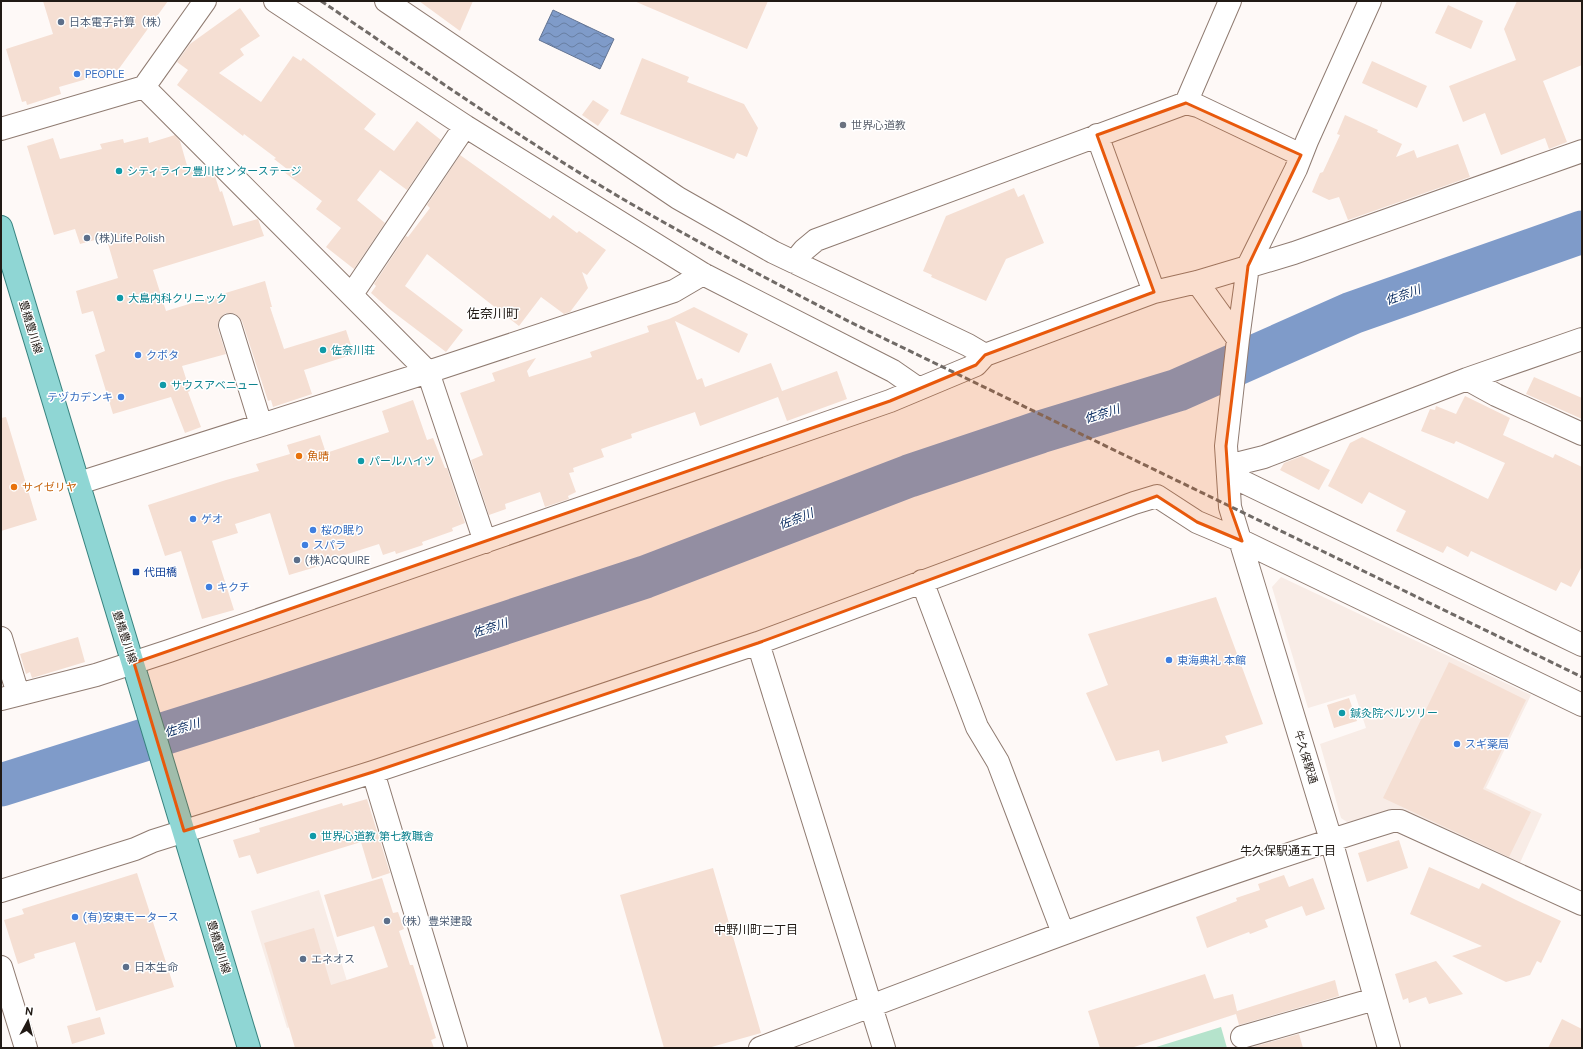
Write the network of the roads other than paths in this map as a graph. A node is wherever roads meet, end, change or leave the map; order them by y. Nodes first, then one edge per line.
1 (205, 1) edge
2 (275, 1) edge
3 (386, 1) edge
4 (1230, 1) edge
5 (1370, 1) edge
6 (144, 87) junction
7 (1186, 103) junction
8 (465, 126) junction
9 (1, 129) edge
10 (1096, 135) junction
11 (1582, 151) edge
12 (1301, 155) junction
13 (1, 226) edge
14 (794, 262) junction
15 (6, 263) edge
16 (1248, 266) junction
17 (703, 274) junction
18 (1197, 282) junction
19 (1154, 292) junction
20 (352, 294) junction
21 (230, 325) dead end
22 (1238, 339) junction
23 (1582, 339) edge
24 (985, 355) junction
25 (428, 372) junction
26 (1467, 379) junction
27 (918, 389) junction
28 (261, 425) junction
29 (1582, 434) edge
30 (1229, 471) junction
31 (79, 483) junction
32 (1242, 541) junction
33 (485, 542) junction
34 (922, 581) junction
35 (1, 638) edge
36 (758, 643) junction
37 (1582, 645) edge
38 (134, 663) junction
39 (10, 697) edge
40 (1582, 705) edge
41 (373, 772) junction
42 (184, 831) junction
43 (1331, 840) junction
44 (1, 891) edge
45 (1582, 904) edge
46 (1062, 933) junction
47 (1, 966) edge
48 (1375, 1000) junction
49 (871, 1006) junction
50 (1242, 1038) dead end
51 (26, 1048) edge
52 (249, 1048) edge
53 (456, 1048) edge
54 (760, 1048) edge
55 (884, 1048) edge
56 (1389, 1048) edge

1 - 6 street
2 - 8 street
3 - 14 street
4 - 7 street
5 - 12 street, 牛久保駅通
6 - 9 street
6 - 20 street
7 - 10 street
7 - 12 street
8 - 17 street
8 - 20 street
10 - 14 street
10 - 19 street
11 - 16 street
12 - 16 street, 牛久保駅通
13 - 15 main road, 豊橋豊川線
14 - 24 street
15 - 31 main road, 豊橋豊川線
16 - 18 street
16 - 22 street, 牛久保駅通
17 - 25 street
17 - 27 street
18 - 19 street
18 - 22 street
19 - 24 street
20 - 25 street
21 - 28 street
22 - 30 street, 牛久保駅通
23 - 26 street
24 - 27 street
25 - 28 street
25 - 33 street
26 - 29 street
26 - 30 street
27 - 33 street
28 - 31 street
30 - 32 street, 牛久保駅通
30 - 37 street
31 - 38 main road, 豊橋豊川線
32 - 34 street
32 - 40 street
32 - 43 street, 牛久保駅通
33 - 38 street
34 - 36 street
34 - 46 street
35 - 39 street
36 - 41 street
36 - 49 street
38 - 39 street
38 - 42 main road, 豊橋豊川線
41 - 42 street
41 - 53 street
42 - 44 street
42 - 52 main road, 豊橋豊川線
43 - 45 street
43 - 46 street
43 - 48 street, 牛久保駅通
46 - 49 street
47 - 51 street
48 - 50 street
48 - 56 street, 牛久保駅通
49 - 54 street
49 - 55 street

